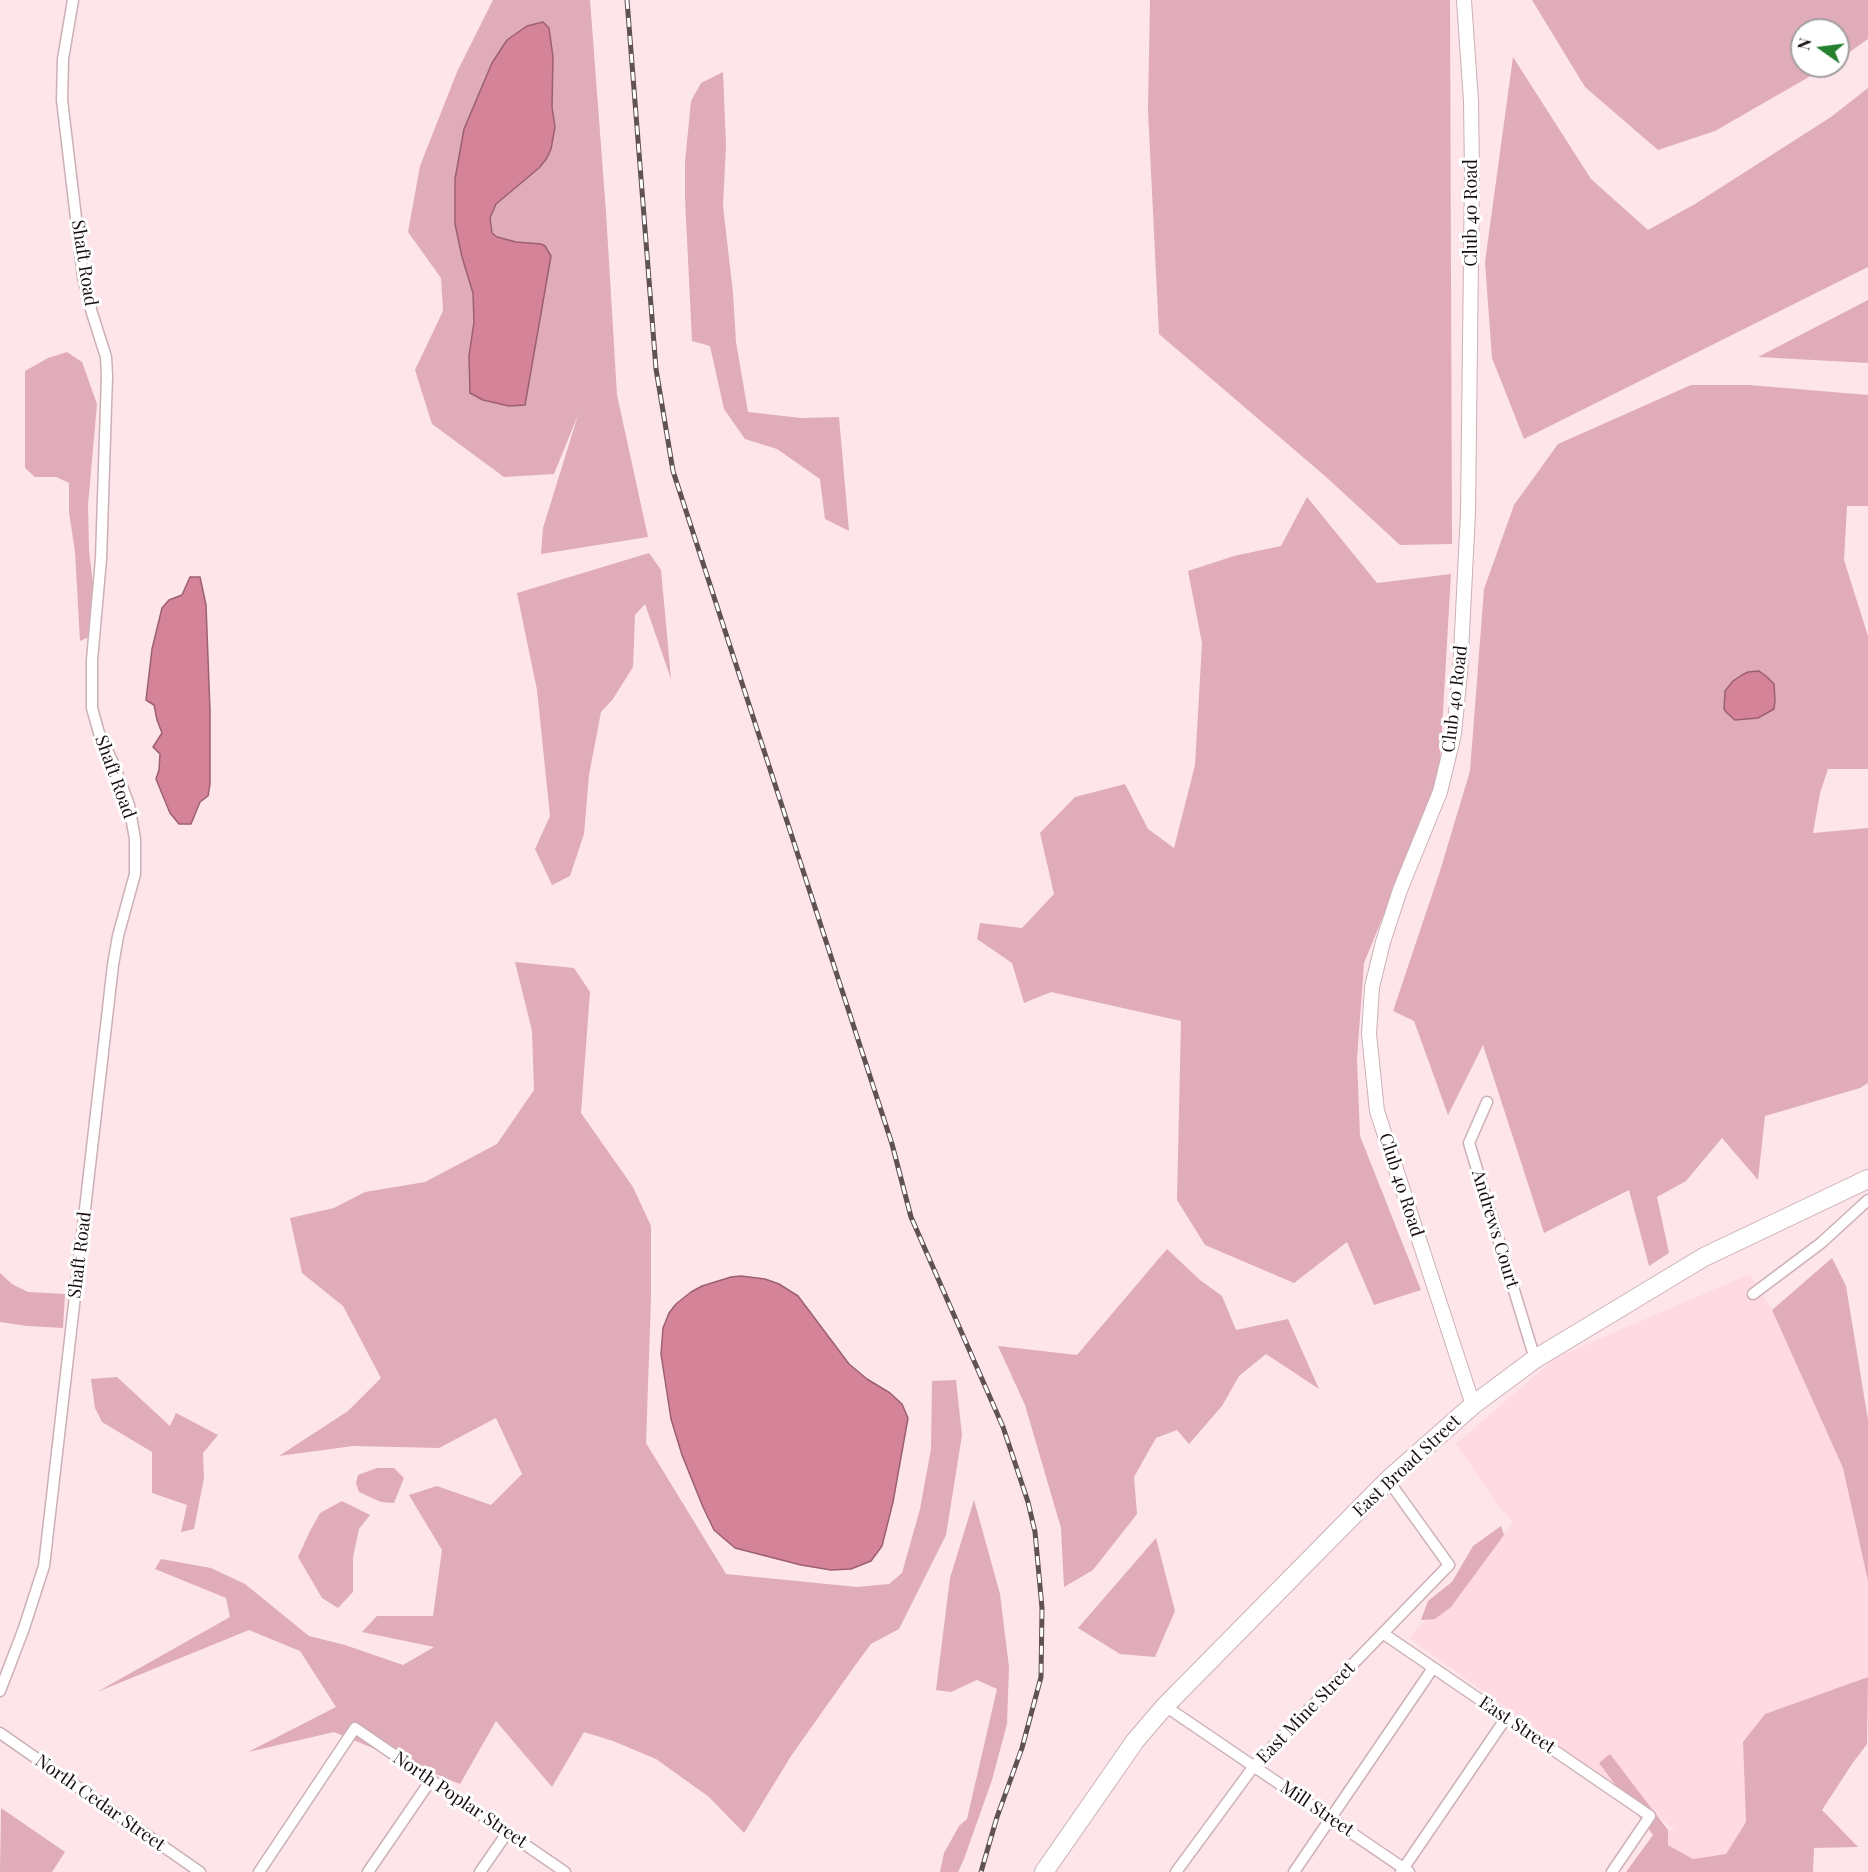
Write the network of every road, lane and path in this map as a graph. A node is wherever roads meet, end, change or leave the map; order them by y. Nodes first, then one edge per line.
1 (74, 0) edge
2 (1464, 0) edge
3 (1487, 1102) dead end
4 (1868, 1179) edge
5 (1867, 1203) edge
6 (1753, 1294) dead end
7 (1534, 1359) junction
8 (1473, 1405) junction
9 (1388, 1480) junction
10 (1384, 1634) junction
11 (1433, 1668) junction
12 (0, 1691) edge
13 (1165, 1706) junction
14 (1506, 1718) junction
15 (0, 1733) edge
16 (1254, 1766) junction
17 (431, 1780) junction
18 (1330, 1818) junction
19 (507, 1833) junction
20 (1405, 1871) edge
21 (200, 1872) edge
22 (259, 1872) edge
23 (368, 1872) edge
24 (480, 1872) edge
25 (565, 1872) edge
26 (1044, 1872) edge
27 (1176, 1872) edge
28 (1294, 1872) edge
29 (1612, 1872) edge

1 - 12 street, Shaft Road
2 - 8 street, Club 40 Road
3 - 7 street, Andrews Court
4 - 7 highway, East Broad Street
5 - 6 street
7 - 8 highway, East Broad Street
8 - 9 highway, East Broad Street
9 - 10 street, East Mine Street
9 - 13 highway, East Broad Street
10 - 11 street, East Street
10 - 16 street, East Mine Street
11 - 14 street, East Street
11 - 18 street
13 - 16 street, Mill Street
13 - 26 highway, East Broad Street
14 - 20 street
14 - 29 street, East Street
15 - 21 street, North Cedar Street
16 - 18 street, Mill Street
16 - 27 street, East Mine Street
17 - 19 street, North Poplar Street
17 - 22 street, North Poplar Street
17 - 23 street
18 - 20 street, Mill Street
18 - 28 street
19 - 24 street
19 - 25 street, North Poplar Street

